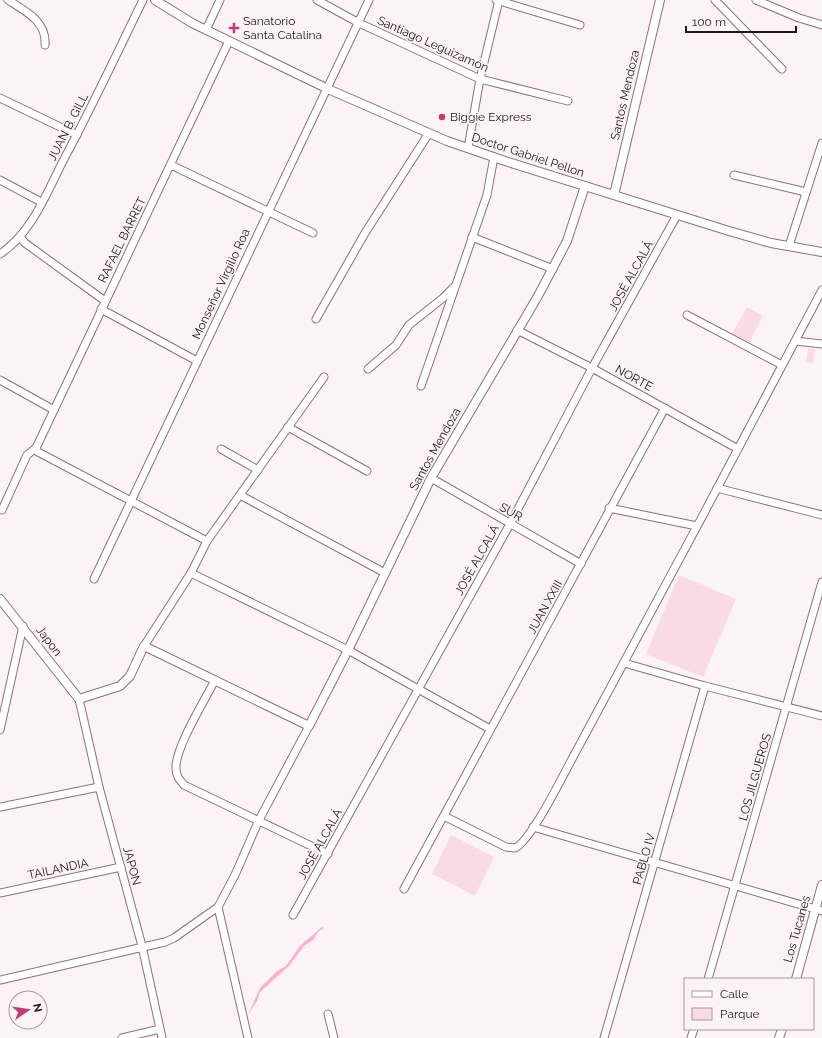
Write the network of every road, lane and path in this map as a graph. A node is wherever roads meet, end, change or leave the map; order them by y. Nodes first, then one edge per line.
1 (8, 0) edge
2 (143, 0) edge
3 (155, 0) edge
4 (220, 0) edge
5 (317, 0) edge
6 (369, 0) edge
7 (498, 0) edge
8 (660, 0) edge
9 (715, 0) edge
10 (756, 0) edge
11 (359, 23) junction
12 (580, 25) dead end
13 (822, 25) edge
14 (206, 30) junction
15 (229, 41) junction
16 (45, 45) dead end
17 (782, 68) dead end
18 (480, 78) junction
19 (328, 89) junction
20 (0, 98) edge
21 (568, 101) dead end
22 (429, 133) junction
23 (77, 135) junction
24 (822, 142) edge
25 (468, 148) junction
26 (494, 157) junction
27 (171, 165) junction
28 (734, 175) dead end
29 (0, 180) edge
30 (585, 186) junction
31 (806, 192) junction
32 (614, 195) junction
33 (42, 202) junction
34 (267, 212) junction
35 (677, 215) junction
36 (313, 233) dead end
37 (20, 237) junction
38 (472, 237) junction
39 (789, 246) junction
40 (822, 252) edge
41 (0, 254) edge
42 (553, 269) junction
43 (456, 285) junction
44 (822, 290) edge
45 (105, 301) junction
46 (101, 309) junction
47 (688, 315) dead end
48 (316, 319) dead end
49 (517, 330) junction
50 (796, 341) junction
51 (822, 344) edge
52 (197, 361) junction
53 (782, 365) junction
54 (592, 368) junction
55 (368, 369) dead end
56 (324, 377) dead end
57 (0, 380) edge
58 (421, 386) dead end
59 (665, 408) junction
60 (54, 410) junction
61 (288, 427) junction
62 (36, 448) junction
63 (738, 449) junction
64 (222, 450) dead end
65 (258, 470) junction
66 (367, 471) dead end
67 (431, 478) junction
68 (717, 488) junction
69 (240, 495) junction
70 (131, 500) junction
71 (610, 508) junction
72 (2, 510) dead end
73 (822, 515) edge
74 (510, 524) junction
75 (697, 526) junction
76 (208, 541) junction
77 (581, 564) junction
78 (191, 573) junction
79 (385, 573) junction
80 (94, 579) dead end
81 (822, 582) edge
82 (0, 599) edge
83 (23, 626) junction
84 (144, 646) junction
85 (348, 650) junction
86 (624, 663) junction
87 (215, 680) junction
88 (705, 686) junction
89 (418, 688) junction
90 (79, 699) junction
91 (786, 706) junction
92 (822, 716) edge
93 (309, 726) junction
94 (490, 729) junction
95 (0, 730) edge
96 (99, 787) junction
97 (0, 807) edge
98 (444, 816) junction
99 (259, 820) junction
100 (533, 827) junction
101 (328, 854) junction
102 (654, 863) junction
103 (121, 867) junction
104 (822, 885) edge
105 (735, 887) junction
106 (404, 889) dead end
107 (0, 893) edge
108 (218, 907) junction
109 (818, 910) edge
110 (293, 916) dead end
111 (142, 946) junction
112 (708, 978) edge
113 (796, 978) edge
114 (0, 980) edge
115 (328, 1014) dead end
116 (160, 1029) junction
117 (122, 1038) edge
118 (162, 1038) edge
119 (248, 1038) edge
120 (334, 1038) edge
121 (604, 1038) edge

1 - 16 street
2 - 23 street, JUAN B. GILL
3 - 14 street, Doctor Gabriel Pellon
4 - 14 street
5 - 11 street, Santiago Leguizamón
6 - 11 street, Monseñor Virgilio Roa
7 - 12 street
7 - 18 street
8 - 32 street, Santos Mendoza
9 - 17 street
10 - 13 street
11 - 18 street, Santiago Leguizamón
11 - 19 street, Monseñor Virgilio Roa
14 - 15 street, Doctor Gabriel Pellon
15 - 19 street, Doctor Gabriel Pellon
15 - 27 street, RAFAEL BARRET
18 - 21 street, Santiago Leguizamón
18 - 25 street
19 - 22 street, Doctor Gabriel Pellon
19 - 34 street, Monseñor Virgilio Roa
20 - 23 street
22 - 25 street, Doctor Gabriel Pellon
22 - 48 street
23 - 33 street, JUAN B. GILL
24 - 31 street
25 - 26 street, Doctor Gabriel Pellon
26 - 30 street, Doctor Gabriel Pellon
26 - 38 street
27 - 34 street
27 - 45 street, RAFAEL BARRET
28 - 31 street
29 - 33 street
30 - 32 street, Doctor Gabriel Pellon
30 - 42 street, Santos Mendoza
31 - 39 street
32 - 35 street, Doctor Gabriel Pellon
33 - 37 street, JUAN B. GILL
34 - 36 street
34 - 52 street, Monseñor Virgilio Roa
35 - 39 street, Doctor Gabriel Pellon
35 - 54 street, JOSÉ ALCALÁ
37 - 41 street, JUAN B. GILL
37 - 45 street
38 - 42 street
38 - 43 street
39 - 40 street, Doctor Gabriel Pellon
42 - 49 street, Santos Mendoza
43 - 55 street
43 - 58 street
44 - 50 street
45 - 46 street, RAFAEL BARRET
46 - 52 street
46 - 60 street, RAFAEL BARRET
47 - 53 street
49 - 54 street, NORTE
49 - 67 street, Santos Mendoza
50 - 51 street
50 - 53 street
52 - 70 street, Monseñor Virgilio Roa
53 - 63 street
54 - 59 street, NORTE
54 - 74 street, JOSÉ ALCALÁ
56 - 61 street
57 - 60 street
59 - 63 street, NORTE
59 - 71 street, JUAN XXIII
60 - 62 street, RAFAEL BARRET
61 - 65 street
61 - 66 street
62 - 70 street
62 - 72 street, RAFAEL BARRET
63 - 68 street
64 - 65 street
65 - 69 street
67 - 74 street, SUR
67 - 79 street, Santos Mendoza
68 - 73 street
68 - 75 street
69 - 76 street
69 - 79 street
70 - 76 street
70 - 80 street, Monseñor Virgilio Roa
71 - 75 street
71 - 77 street, JUAN XXIII
74 - 77 street, SUR
74 - 89 street, JOSÉ ALCALÁ
75 - 86 street
76 - 78 street
77 - 94 street, JUAN XXIII
78 - 84 street
78 - 85 street
79 - 85 street, Santos Mendoza
81 - 91 street, LOS JILGUEROS
82 - 83 street, Japon
83 - 90 street, Japon
83 - 95 street
84 - 87 street
84 - 90 street
85 - 89 street
85 - 93 street, Santos Mendoza
86 - 88 street
86 - 100 street
87 - 93 street
87 - 99 street
88 - 91 street
88 - 102 street, PABLO IV
89 - 94 street
89 - 101 street, JOSÉ ALCALÁ
90 - 96 street, JAPON
91 - 92 street
91 - 105 street, LOS JILGUEROS
93 - 99 street
94 - 98 street, JUAN XXIII
96 - 97 street
96 - 103 street, JAPON
98 - 100 street
98 - 106 street, JUAN XXIII
99 - 101 street
99 - 108 street
100 - 102 street
101 - 110 street, JOSÉ ALCALÁ
102 - 105 street
102 - 121 street, PABLO IV
103 - 107 street, TAILANDIA
103 - 111 street, JAPON
104 - 109 street, Los Tucanes
105 - 109 street
105 - 112 street, LOS JILGUEROS
108 - 111 street
108 - 119 street
109 - 113 street, Los Tucanes
111 - 114 street
111 - 116 street, JAPON
115 - 120 street
116 - 117 street
116 - 118 street, JAPON

